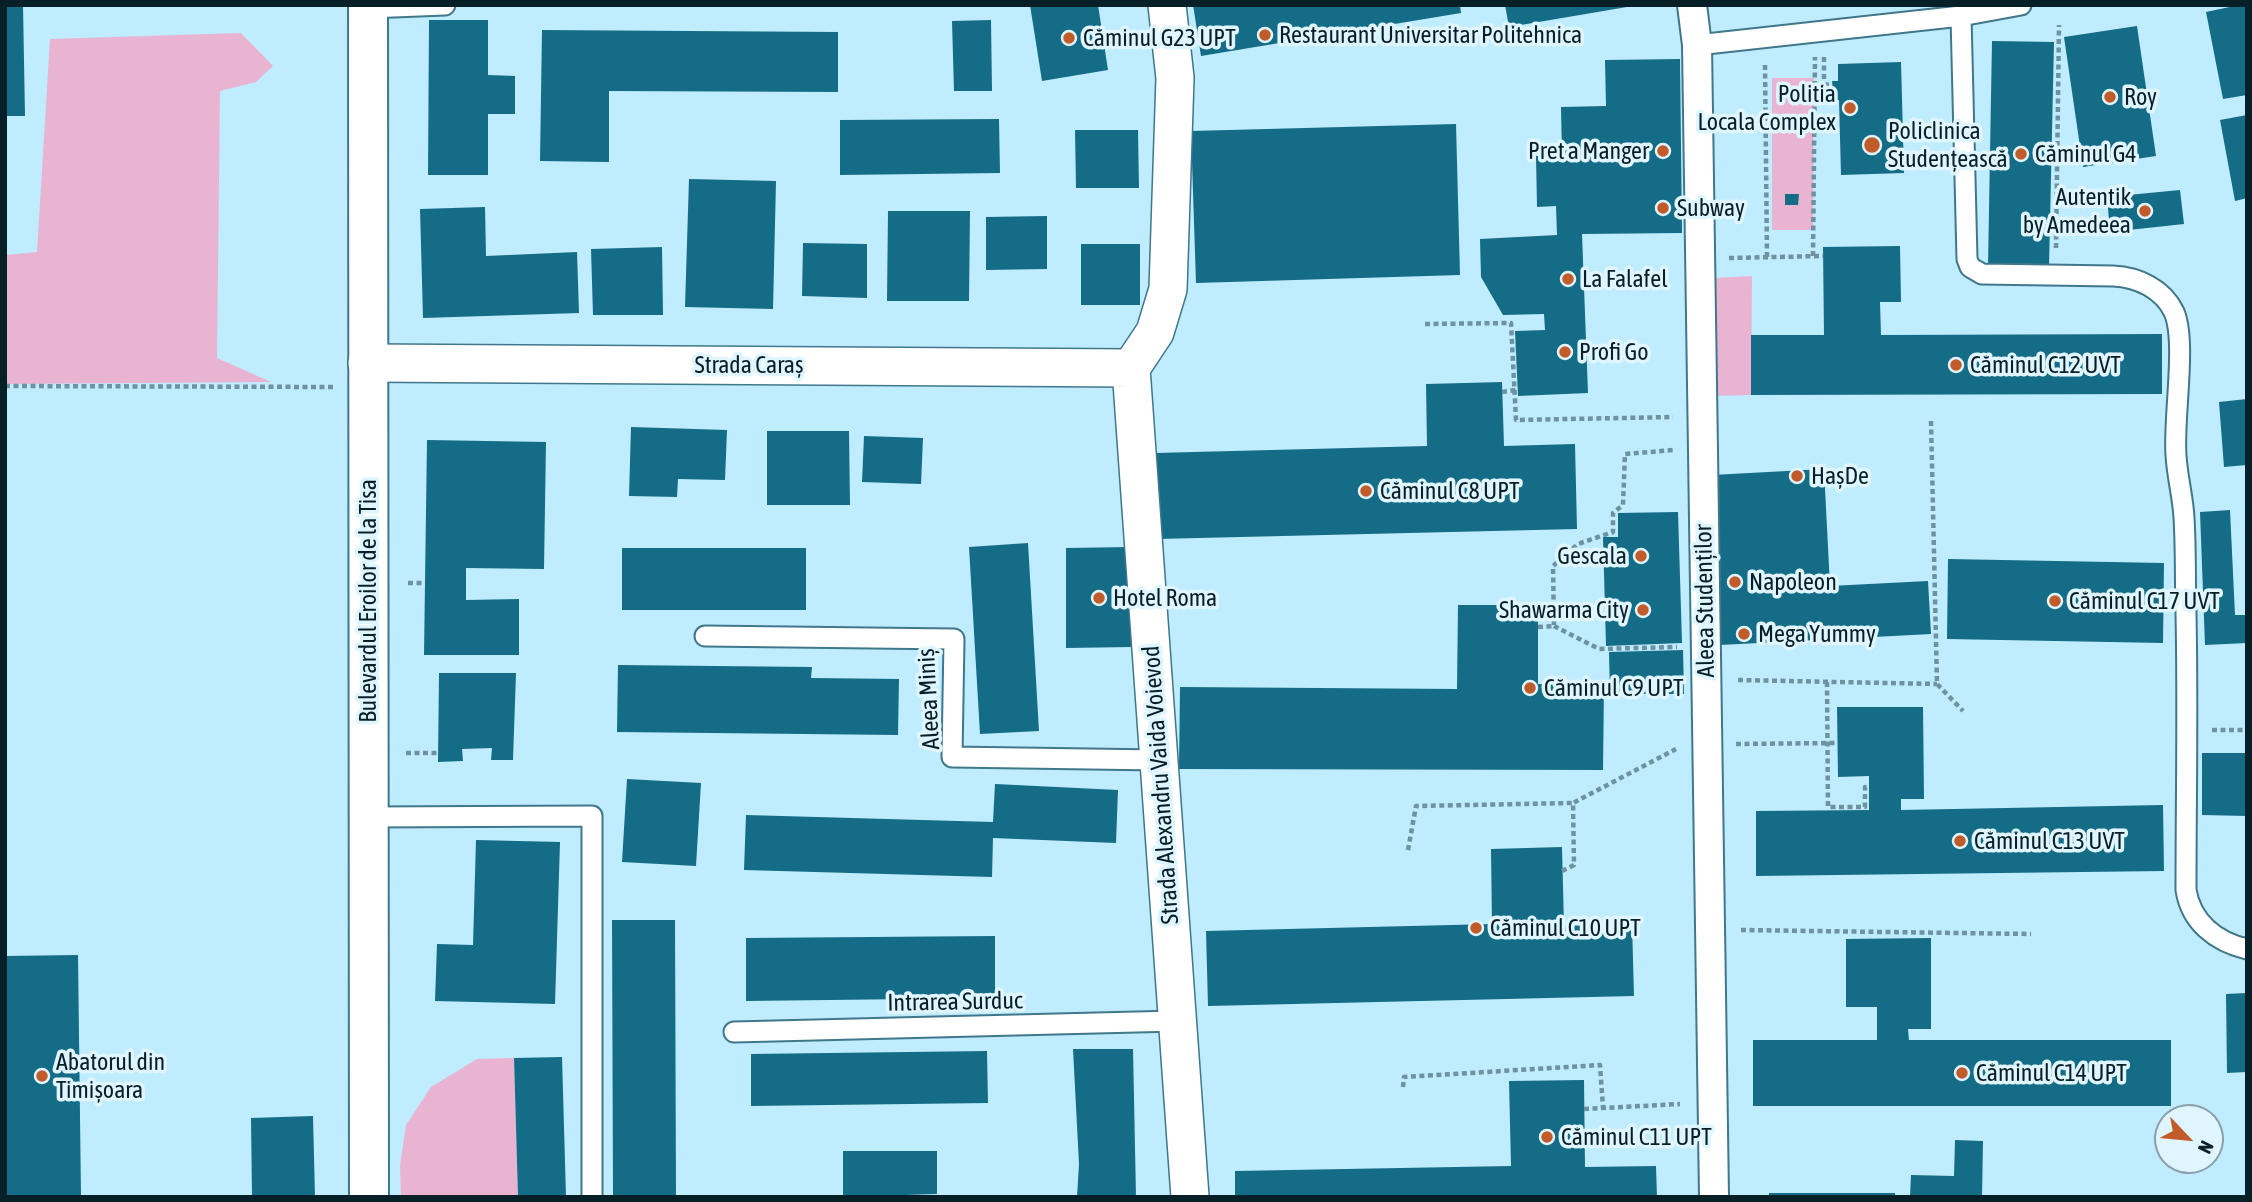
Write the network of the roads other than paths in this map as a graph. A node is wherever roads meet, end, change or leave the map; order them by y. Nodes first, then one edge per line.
1 (445, 5) edge
2 (1167, 5) edge
3 (1692, 5) edge
4 (2021, 5) edge
5 (368, 6) edge
6 (1961, 16) junction
7 (1697, 45) junction
8 (1131, 368) junction
9 (367, 375) junction
10 (705, 635) dead end
11 (1159, 760) junction
12 (368, 817) junction
13 (2247, 949) edge
14 (1178, 1021) junction
15 (734, 1032) dead end
16 (369, 1197) edge
17 (592, 1197) edge
18 (1190, 1197) edge
19 (1714, 1197) edge

1 - 5 lane
2 - 8 street
3 - 7 street, Aleea Studenților
4 - 6 lane
5 - 9 street, Bulevardul Eroilor de la Tisa
6 - 7 lane
6 - 13 lane
7 - 19 street, Aleea Studenților
8 - 9 street, Strada Caraș
8 - 11 street, Strada Alexandru Vaida Voievod
9 - 12 street, Bulevardul Eroilor de la Tisa
10 - 11 lane, Aleea Miniș
11 - 14 street, Strada Alexandru Vaida Voievod
12 - 16 street, Bulevardul Eroilor de la Tisa
12 - 17 lane
14 - 15 lane, Intrarea Surduc
14 - 18 street, Strada Alexandru Vaida Voievod

